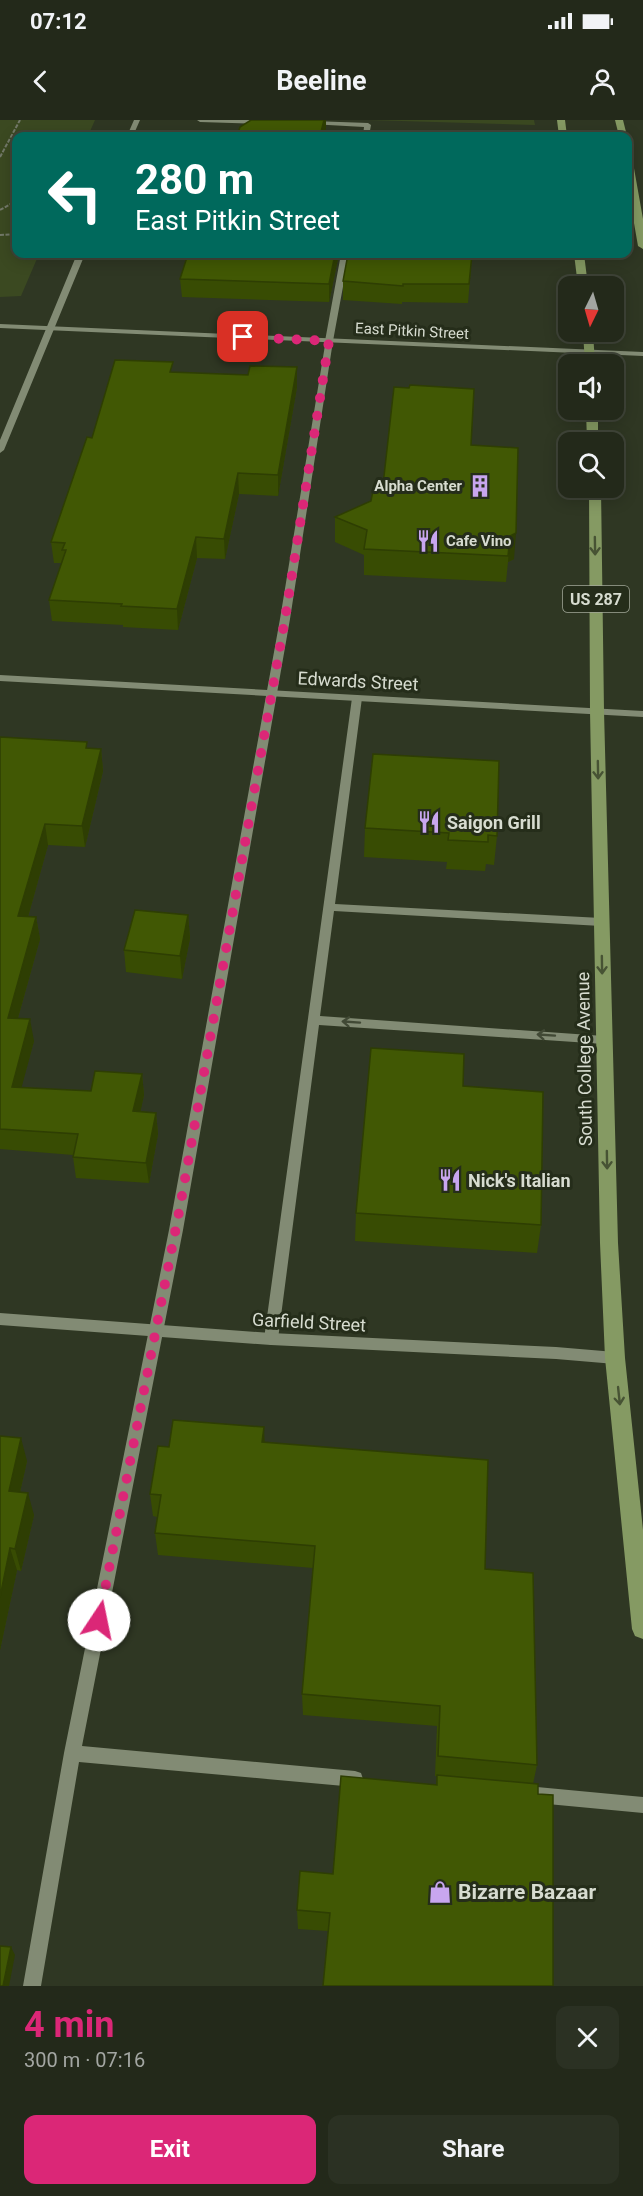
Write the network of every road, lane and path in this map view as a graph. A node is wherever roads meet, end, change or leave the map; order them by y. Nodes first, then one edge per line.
1 (200, 120) edge
2 (267, 122) edge
3 (301, 123) edge
4 (369, 132) edge
5 (12, 135) edge
6 (0, 157) edge
7 (632, 185) edge
8 (643, 246) edge
9 (79, 258) edge
10 (344, 258) edge
11 (580, 258) edge
12 (582, 276) edge
13 (0, 326) edge
14 (52, 328) junction
15 (329, 341) junction
16 (643, 354) edge
17 (624, 356) edge
18 (558, 357) edge
19 (0, 450) edge
20 (595, 498) edge
21 (0, 678) edge
22 (272, 693) junction
23 (357, 698) junction
24 (597, 711) junction
25 (643, 714) edge
26 (329, 907) junction
27 (601, 922) junction
28 (314, 1020) junction
29 (604, 1040) junction
30 (0, 1318) edge
31 (157, 1330) junction
32 (271, 1339) junction
33 (615, 1358) junction
34 (643, 1629) edge
35 (72, 1753) junction
36 (376, 1780) edge
37 (516, 1793) edge
38 (643, 1805) edge
39 (32, 1986) edge

1 - 2 street
3 - 4 street
5 - 6 path
7 - 8 highway
9 - 14 street
10 - 15 street
11 - 12 highway
13 - 14 street, East Pitkin Street
14 - 15 street, East Pitkin Street
14 - 19 street
15 - 18 street, East Pitkin Street
15 - 22 street
16 - 17 street, East Pitkin Street
20 -> 24 highway, South College Avenue / US 287
21 - 22 street, Edwards Street
22 - 23 street, Edwards Street
22 - 31 street
23 - 24 street, Edwards Street
23 - 26 street
24 - 25 street, Edwards Street
24 -> 27 highway, South College Avenue / US 287
26 - 27 street
26 - 28 street
27 -> 29 highway, South College Avenue / US 287
29 -> 28 street
28 - 32 street
29 -> 33 highway, South College Avenue / US 287
30 - 31 street, Garfield Street
31 - 32 street, Garfield Street
31 - 35 street
32 - 33 street, Garfield Street
33 -> 34 highway, South College Avenue / US 287
35 - 36 street
35 - 39 street
37 - 38 street

